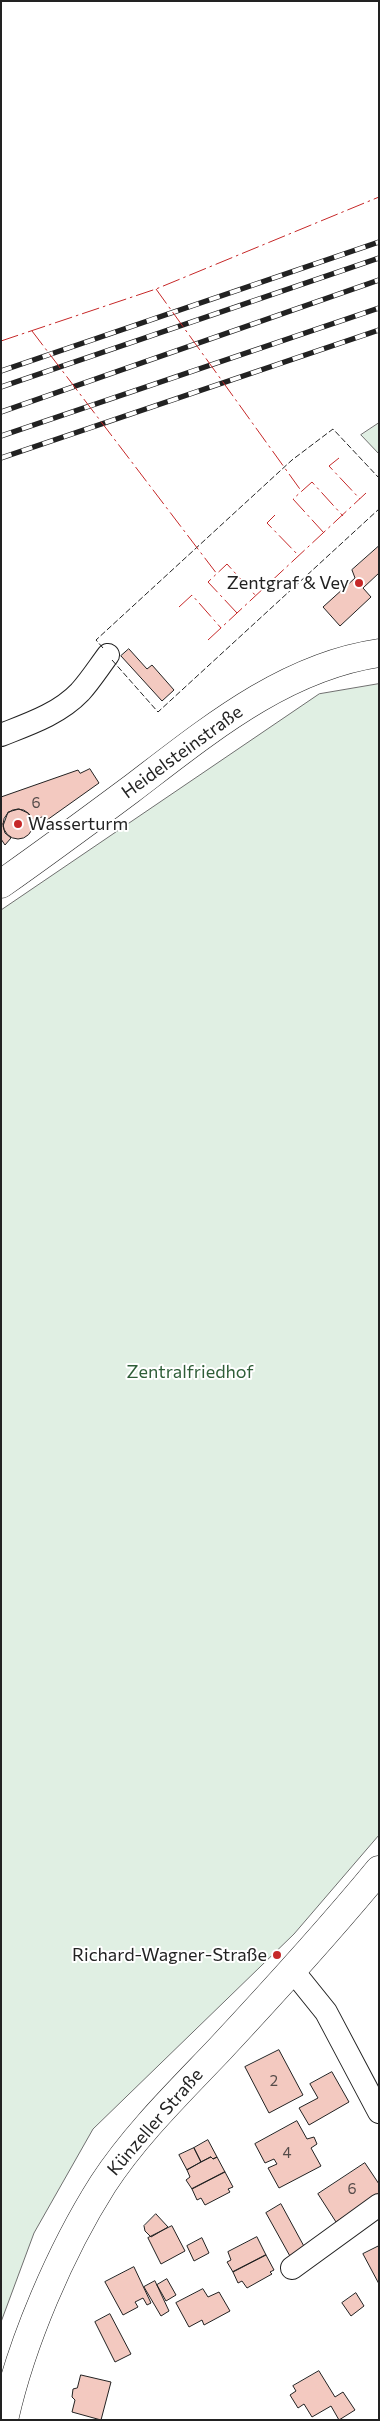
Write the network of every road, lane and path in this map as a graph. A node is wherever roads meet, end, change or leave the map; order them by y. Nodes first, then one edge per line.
1 (379, 653) edge
2 (108, 655) dead end
3 (1, 735) edge
4 (1, 884) edge
5 (379, 1870) edge
6 (293, 1971) junction
7 (379, 2112) edge
8 (379, 2205) edge
9 (292, 2268) dead end
10 (4, 2420) edge

1 - 4 main road, Heidelsteinstraße
2 - 3 street
5 - 6 main road, Künzeller Straße
6 - 7 street
6 - 10 main road, Künzeller Straße
8 - 9 street

